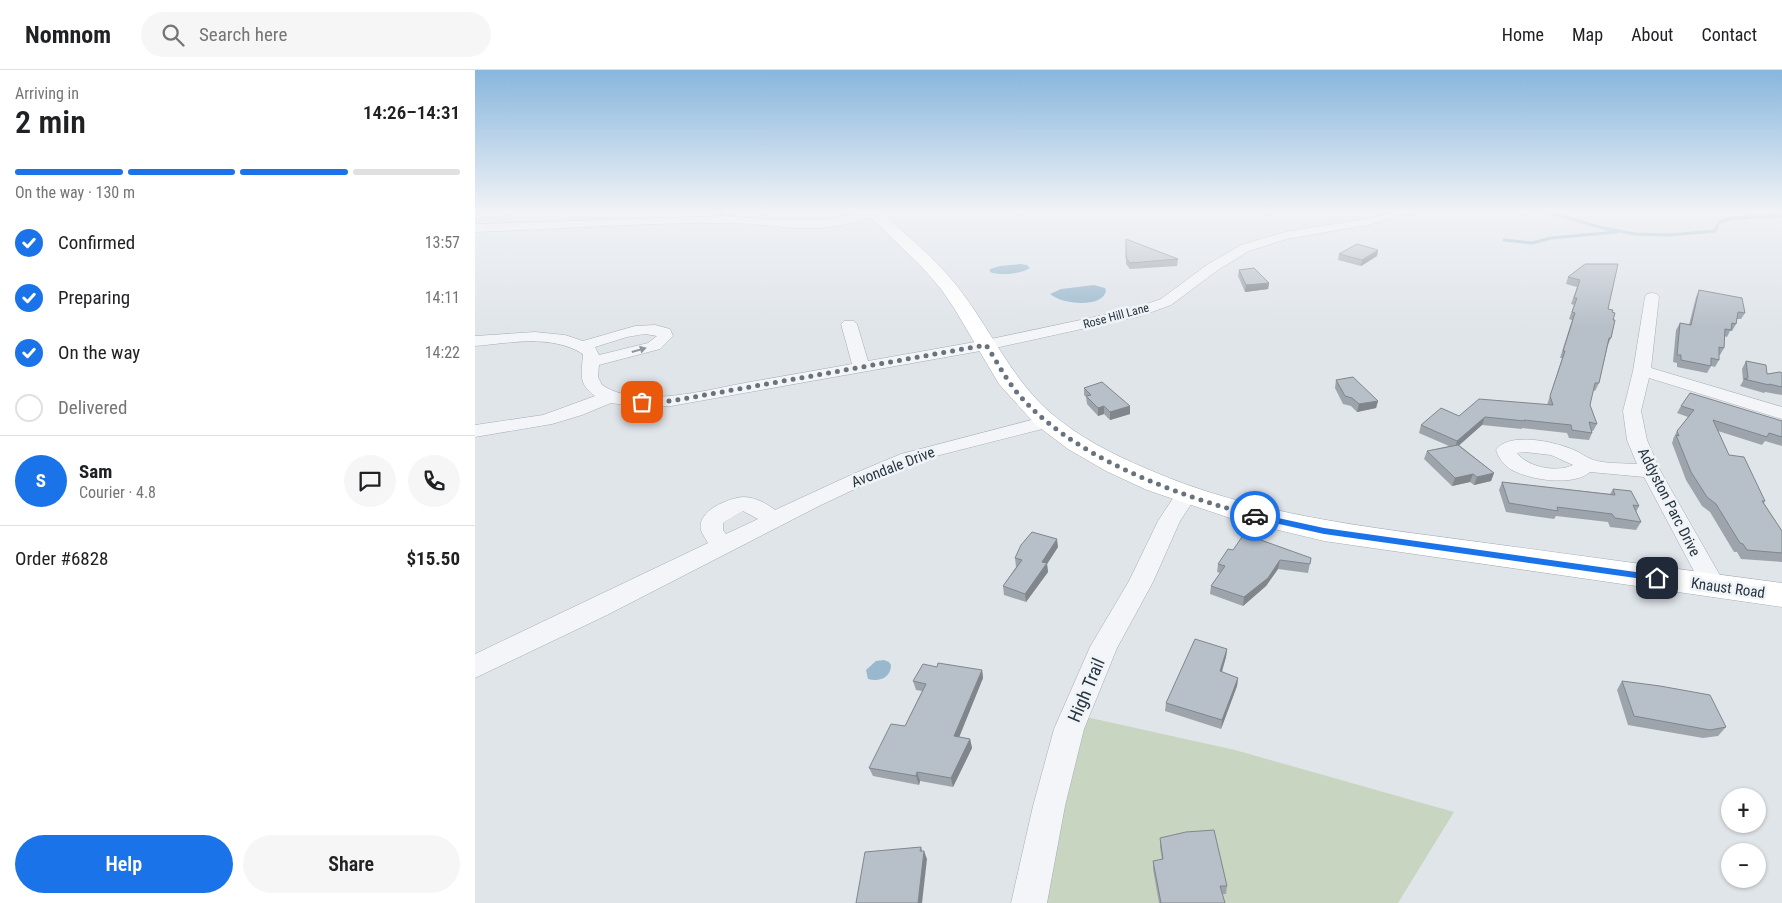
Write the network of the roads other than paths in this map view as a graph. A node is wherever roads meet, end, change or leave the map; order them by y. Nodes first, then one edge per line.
1 (911, 250) edge
2 (1242, 250) edge
3 (1652, 297) dead end
4 (849, 324) dead end
5 (475, 341) edge
6 (986, 345) junction
7 (583, 346) junction
8 (592, 362) junction
9 (861, 367) junction
10 (1642, 371) junction
11 (609, 397) junction
12 (1782, 413) edge
13 (1047, 422) junction
14 (475, 431) edge
15 (1585, 465) dead end
16 (1651, 472) junction
17 (1187, 494) junction
18 (774, 520) junction
19 (722, 546) junction
20 (1714, 586) junction
21 (1782, 595) edge
22 (475, 667) edge
23 (1029, 903) edge

1 - 6 main road, Knaust Road
2 - 6 street, Rose Hill Lane
3 - 10 street, Addyston Parc Drive
4 - 9 street
5 - 7 street
6 - 9 street, Rose Hill Lane
6 - 13 main road, Knaust Road
7 - 8 street
8 -> 7 street
8 - 11 street
9 - 11 street, Rose Hill Lane
10 - 12 street
10 - 16 street, Addyston Parc Drive
11 - 14 street
13 - 17 main road, Knaust Road
13 - 18 street, Avondale Drive
15 - 16 street
16 - 20 street, Addyston Parc Drive
17 - 20 main road, Knaust Road
17 - 23 street, High Trail
18 - 19 street, Avondale Drive
18 - 19 street
19 - 22 street, Avondale Drive
20 - 21 main road, Knaust Road

